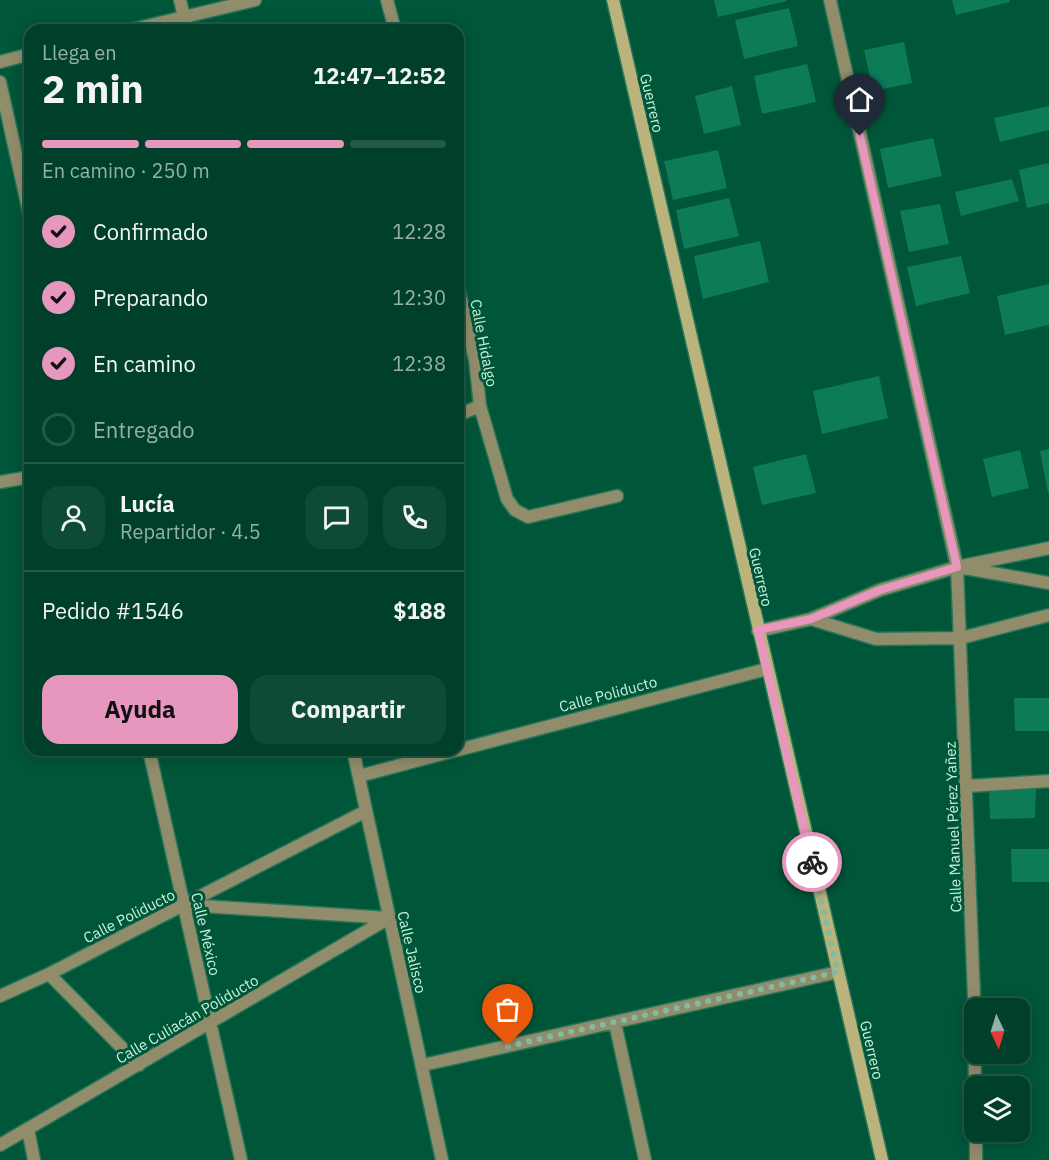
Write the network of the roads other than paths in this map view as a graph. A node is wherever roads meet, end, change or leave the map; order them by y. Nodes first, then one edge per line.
1 (180, 0) edge
2 (255, 0) edge
3 (387, 0) edge
4 (613, 0) edge
5 (830, 0) edge
6 (184, 17) junction
7 (155, 24) edge
8 (186, 24) edge
9 (393, 24) edge
10 (24, 56) edge
11 (0, 62) edge
12 (0, 82) edge
13 (24, 190) edge
14 (464, 311) edge
15 (480, 406) junction
16 (464, 413) edge
17 (24, 478) edge
18 (0, 482) edge
19 (617, 496) dead end
20 (1049, 548) edge
21 (957, 567) junction
22 (1049, 583) edge
23 (1049, 615) edge
24 (811, 619) junction
25 (758, 630) junction
26 (961, 638) junction
27 (767, 669) junction
28 (464, 748) edge
29 (150, 756) edge
30 (354, 756) edge
31 (434, 756) edge
32 (359, 776) junction
33 (1049, 782) edge
34 (967, 786) junction
35 (366, 811) junction
36 (184, 904) junction
37 (389, 918) junction
38 (838, 972) junction
39 (49, 974) junction
40 (0, 996) edge
41 (211, 1022) junction
42 (615, 1023) junction
43 (139, 1065) junction
44 (423, 1065) junction
45 (975, 1076) edge
46 (28, 1129) junction
47 (976, 1142) edge
48 (0, 1145) edge
49 (34, 1160) edge
50 (241, 1160) edge
51 (442, 1160) edge
52 (645, 1160) edge
53 (882, 1160) edge
54 (976, 1160) edge

1 - 6 street
2 - 6 street
3 - 9 street
4 - 25 main road, Guerrero
5 - 21 street, Calle Manuel Pérez Yañez
6 - 7 street
6 - 8 street
10 - 11 street
12 - 13 street
14 - 15 street, Calle Hidalgo
15 - 16 street
15 - 19 street, Calle Hidalgo
17 - 18 street
20 - 21 street
21 - 22 street
21 - 24 street
21 - 26 street, Calle Manuel Pérez Yañez
23 - 26 street
24 - 25 street
24 - 26 street
25 - 27 main road, Guerrero
26 - 34 street, Calle Manuel Pérez Yañez
27 - 28 street, Calle Poliducto
27 - 38 main road, Guerrero
29 - 36 street, Calle México
30 - 32 street, Calle Jalisco
31 - 32 street, Calle Poliducto
32 - 35 street, Calle Jalisco
33 - 34 street
34 - 45 street, Calle Manuel Pérez Yañez
35 - 36 street, Calle Poliducto
35 - 37 street, Calle Jalisco
36 - 37 street
36 - 39 street, Calle Poliducto
36 - 41 street, Calle México
37 - 41 street, Calle Culiacán Poliducto
37 - 44 street, Calle Jalisco
38 - 42 street
38 - 53 main road, Guerrero
39 - 40 street, Calle Poliducto
39 - 43 street
41 - 43 street, Calle Culiacán Poliducto
41 - 50 street, Calle México
42 - 44 street
42 - 52 street
43 - 46 street, Calle Culiacán Poliducto
44 - 51 street, Calle Jalisco
46 - 48 street, Calle Culiacán Poliducto
46 - 49 street
47 - 54 street

